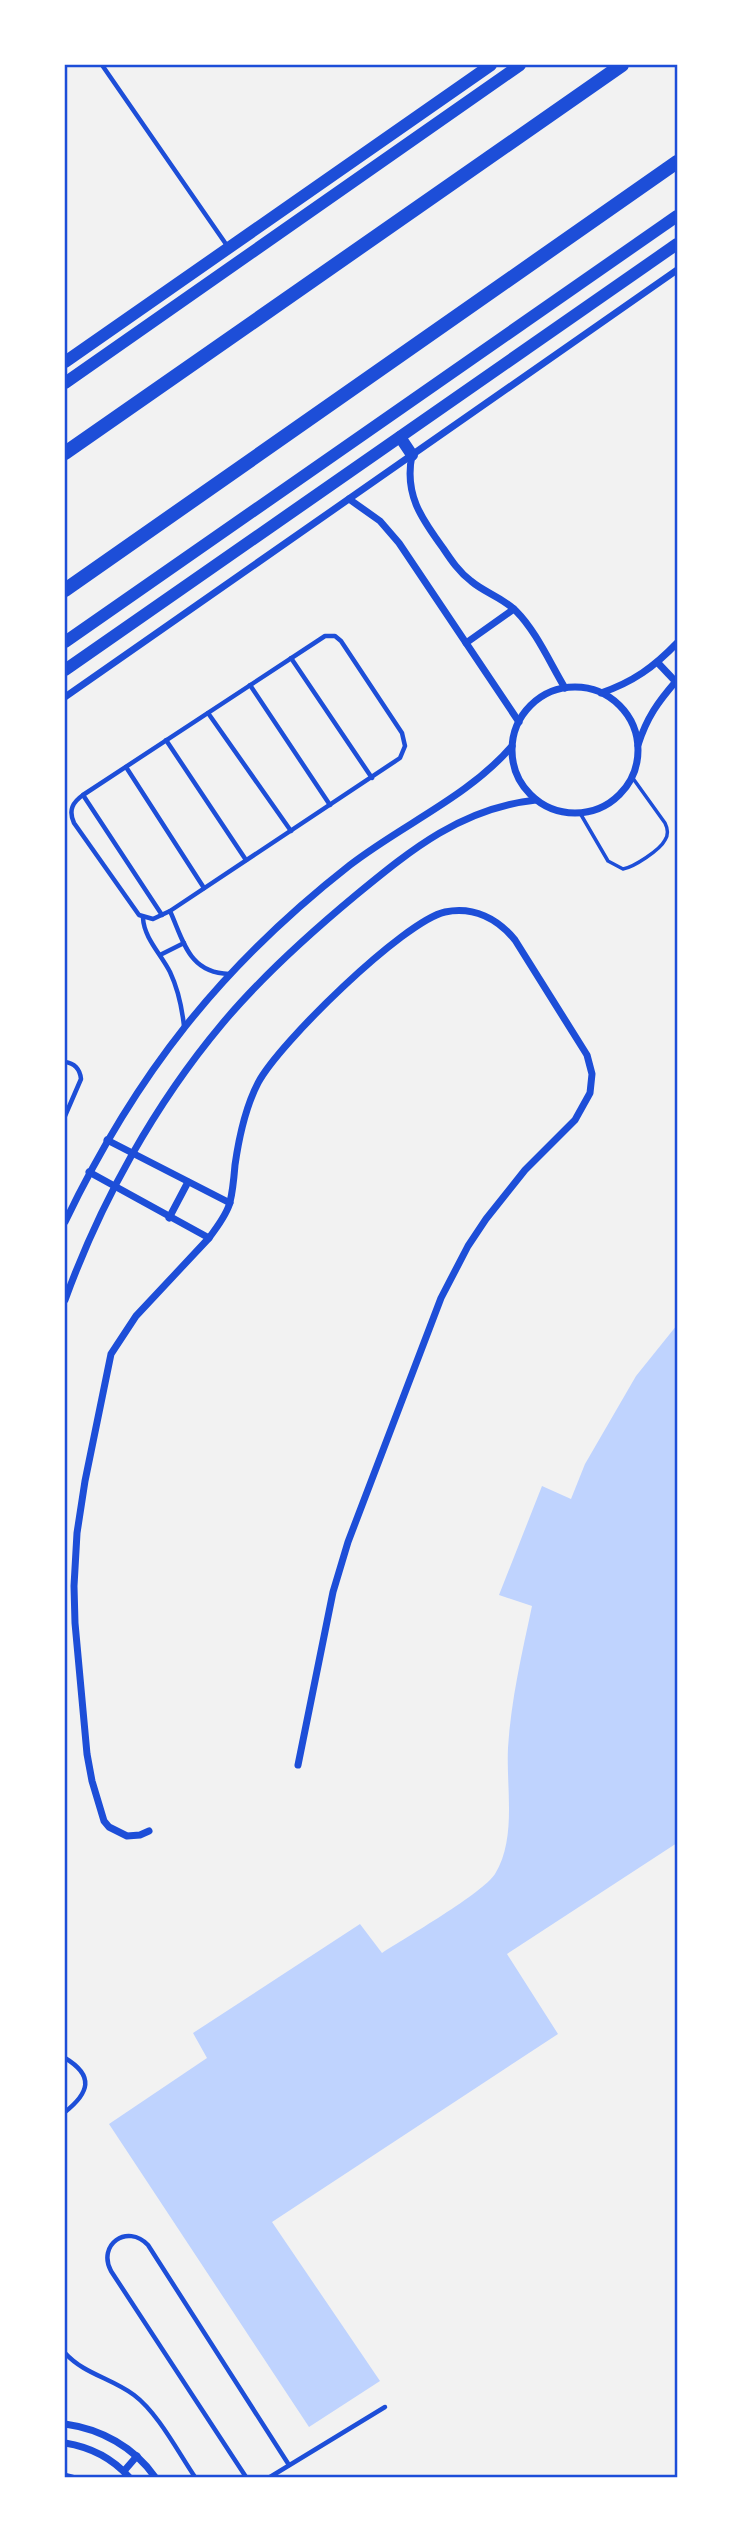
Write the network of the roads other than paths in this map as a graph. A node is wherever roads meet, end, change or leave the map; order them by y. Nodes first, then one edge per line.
1 (102, 65) edge
2 (491, 65) edge
3 (520, 65) edge
4 (622, 65) edge
5 (677, 162) edge
6 (677, 216) edge
7 (677, 244) edge
8 (229, 248) junction
9 (677, 270) edge
10 (65, 362) edge
11 (65, 383) edge
12 (400, 438) junction
13 (65, 453) edge
14 (412, 455) junction
15 (349, 499) junction
16 (65, 590) edge
17 (514, 609) junction
18 (65, 642) edge
19 (466, 643) junction
20 (677, 643) edge
21 (291, 658) junction
22 (657, 663) junction
23 (65, 670) edge
24 (677, 681) edge
25 (250, 685) junction
26 (565, 688) junction
27 (601, 693) junction
28 (65, 697) edge
29 (208, 713) junction
30 (519, 722) junction
31 (166, 740) junction
32 (512, 746) junction
33 (638, 746) junction
34 (126, 767) junction
35 (372, 778) junction
36 (83, 795) junction
37 (536, 800) junction
38 (330, 805) junction
39 (291, 831) junction
40 (246, 860) junction
41 (204, 888) junction
42 (170, 911) junction
43 (162, 915) junction
44 (143, 918) junction
45 (184, 943) junction
46 (160, 955) junction
47 (229, 974) junction
48 (184, 1027) junction
49 (65, 1062) edge
50 (65, 1116) edge
51 (107, 1140) junction
52 (133, 1155) junction
53 (89, 1172) junction
54 (188, 1182) junction
55 (115, 1188) junction
56 (230, 1203) junction
57 (169, 1218) junction
58 (65, 1222) edge
59 (209, 1238) junction
60 (65, 1300) edge
61 (298, 1765) dead end
62 (149, 1831) dead end
63 (65, 2058) edge
64 (65, 2112) edge
65 (65, 2353) edge
66 (385, 2407) dead end
67 (65, 2424) edge
68 (80, 2426) junction
69 (65, 2443) edge
70 (76, 2445) junction
71 (137, 2456) junction
72 (289, 2465) junction
73 (126, 2474) edge
74 (65, 2475) edge
75 (73, 2477) edge
76 (155, 2477) edge
77 (195, 2477) edge
78 (246, 2477) edge
79 (270, 2477) edge

1 - 8 lane
2 - 8 main road
3 - 11 main road
4 - 13 highway
5 - 16 highway
6 - 18 main road
7 - 12 main road
8 - 10 main road
9 - 14 street
12 - 14 main road
12 - 23 main road
14 - 15 street
14 - 17 street
15 - 19 street
15 - 28 street
17 - 19 street
17 - 26 street
19 - 30 street
20 - 22 street
21 - 25 lane
21 - 35 lane
21 - 35 lane
22 - 24 street
22 - 27 street
24 - 33 street
25 - 29 lane
25 - 38 lane
26 - 27 street
26 - 30 street
27 - 33 street
29 - 31 lane
29 - 39 lane
30 - 32 street
31 - 34 lane
31 - 40 lane
32 - 37 street
32 - 47 street
33 - 37 street
34 - 36 lane
34 - 41 lane
35 - 38 lane
36 - 43 lane
36 - 44 lane
37 - 52 street
38 - 39 lane
39 - 40 lane
40 - 41 lane
41 - 42 lane
42 - 43 lane
42 - 45 lane
43 - 44 lane
44 - 46 lane
45 - 46 lane
45 - 47 lane
46 - 48 lane
47 - 48 street
48 - 51 street
49 - 50 lane
51 - 52 street
51 - 53 street
52 - 54 street
52 - 55 street
53 - 55 street
53 - 58 street
54 - 56 street
54 - 57 street
55 - 57 street
55 - 60 street
56 - 59 street
56 - 61 street
57 - 59 street
59 - 62 street
63 - 64 lane
65 - 77 lane
66 - 72 lane
67 - 68 street
68 - 70 street
68 - 71 street
69 - 70 street
70 - 73 street
71 - 73 street
71 - 76 street
72 - 78 lane
72 - 79 lane
74 - 75 lane

